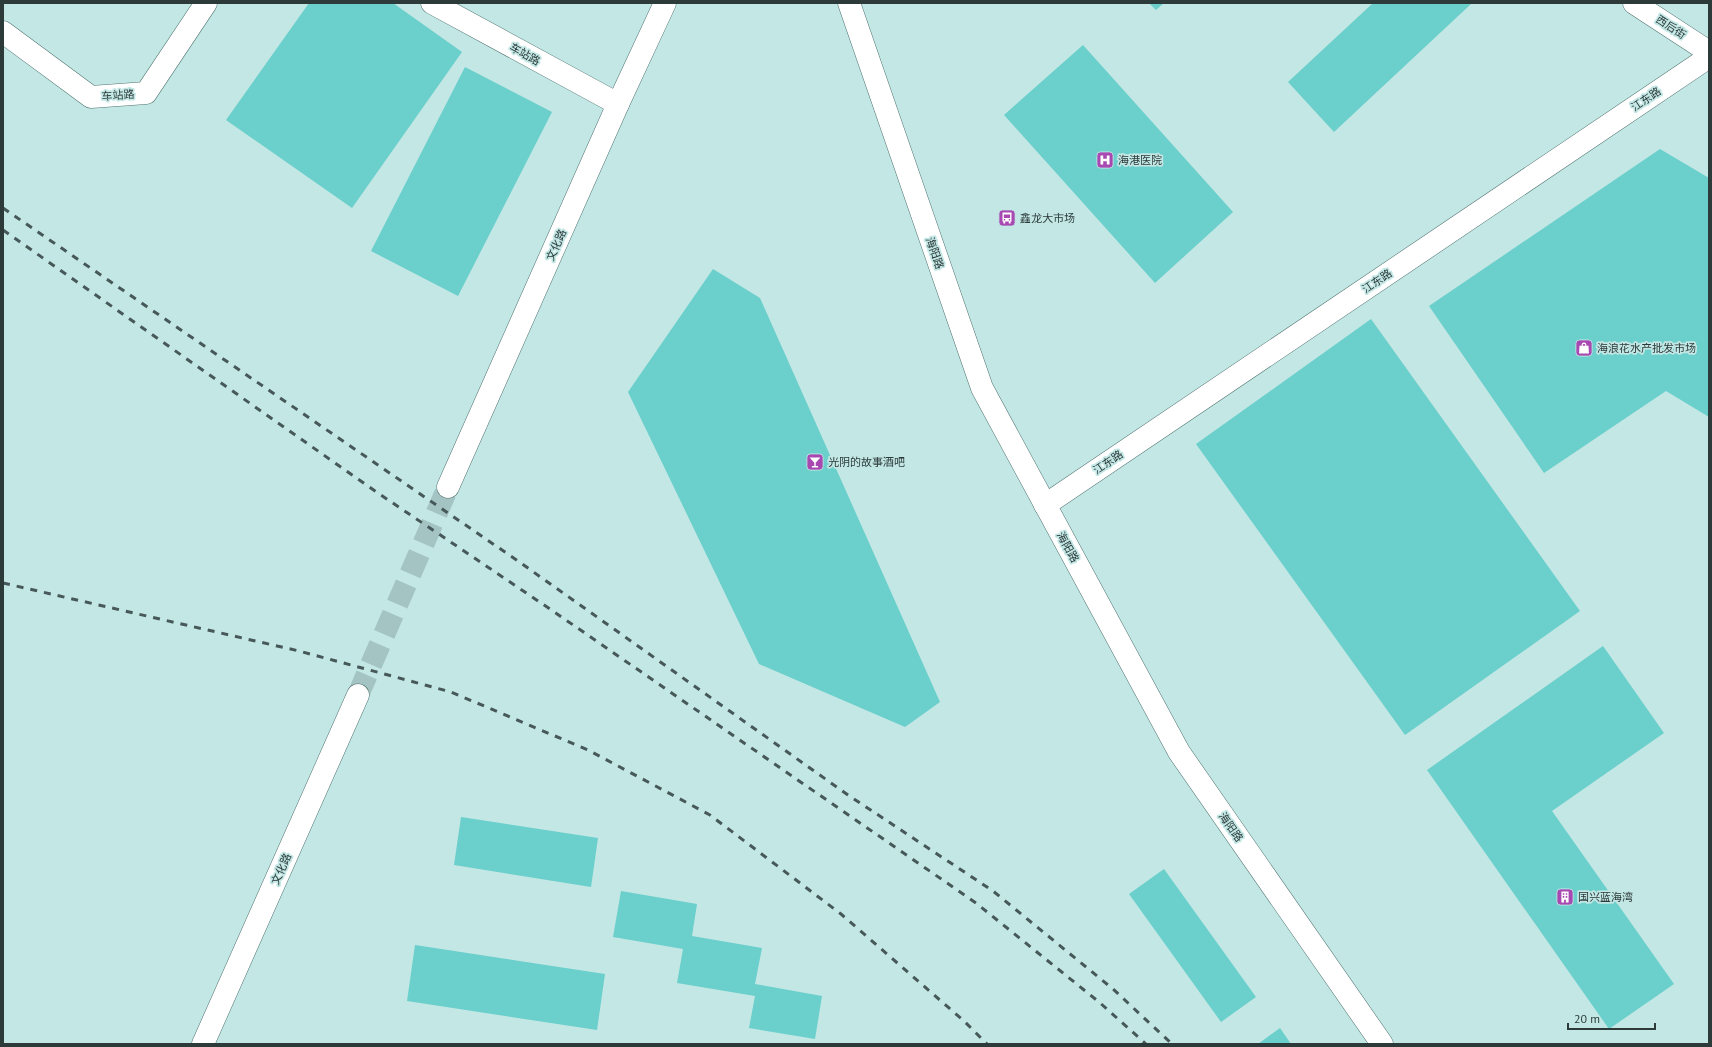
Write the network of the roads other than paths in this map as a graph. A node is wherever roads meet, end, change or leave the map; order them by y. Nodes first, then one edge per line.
1 (206, 3) edge
2 (432, 3) edge
3 (665, 3) edge
4 (849, 3) edge
5 (1634, 3) edge
6 (3, 32) edge
7 (1709, 52) edge
8 (1709, 56) edge
9 (618, 104) junction
10 (448, 487) tunnel mouth
11 (1045, 505) junction
12 (358, 695) tunnel mouth
13 (203, 1044) edge
14 (1382, 1044) edge

1 - 6 main road, 车站路
2 - 9 main road, 车站路
3 - 9 main road, 文化路
4 - 11 main road, 海阳路
5 - 7 main road, 西后街
8 - 11 main road, 江东路
9 - 10 main road, 文化路
11 - 14 main road, 海阳路
12 - 13 main road, 文化路

